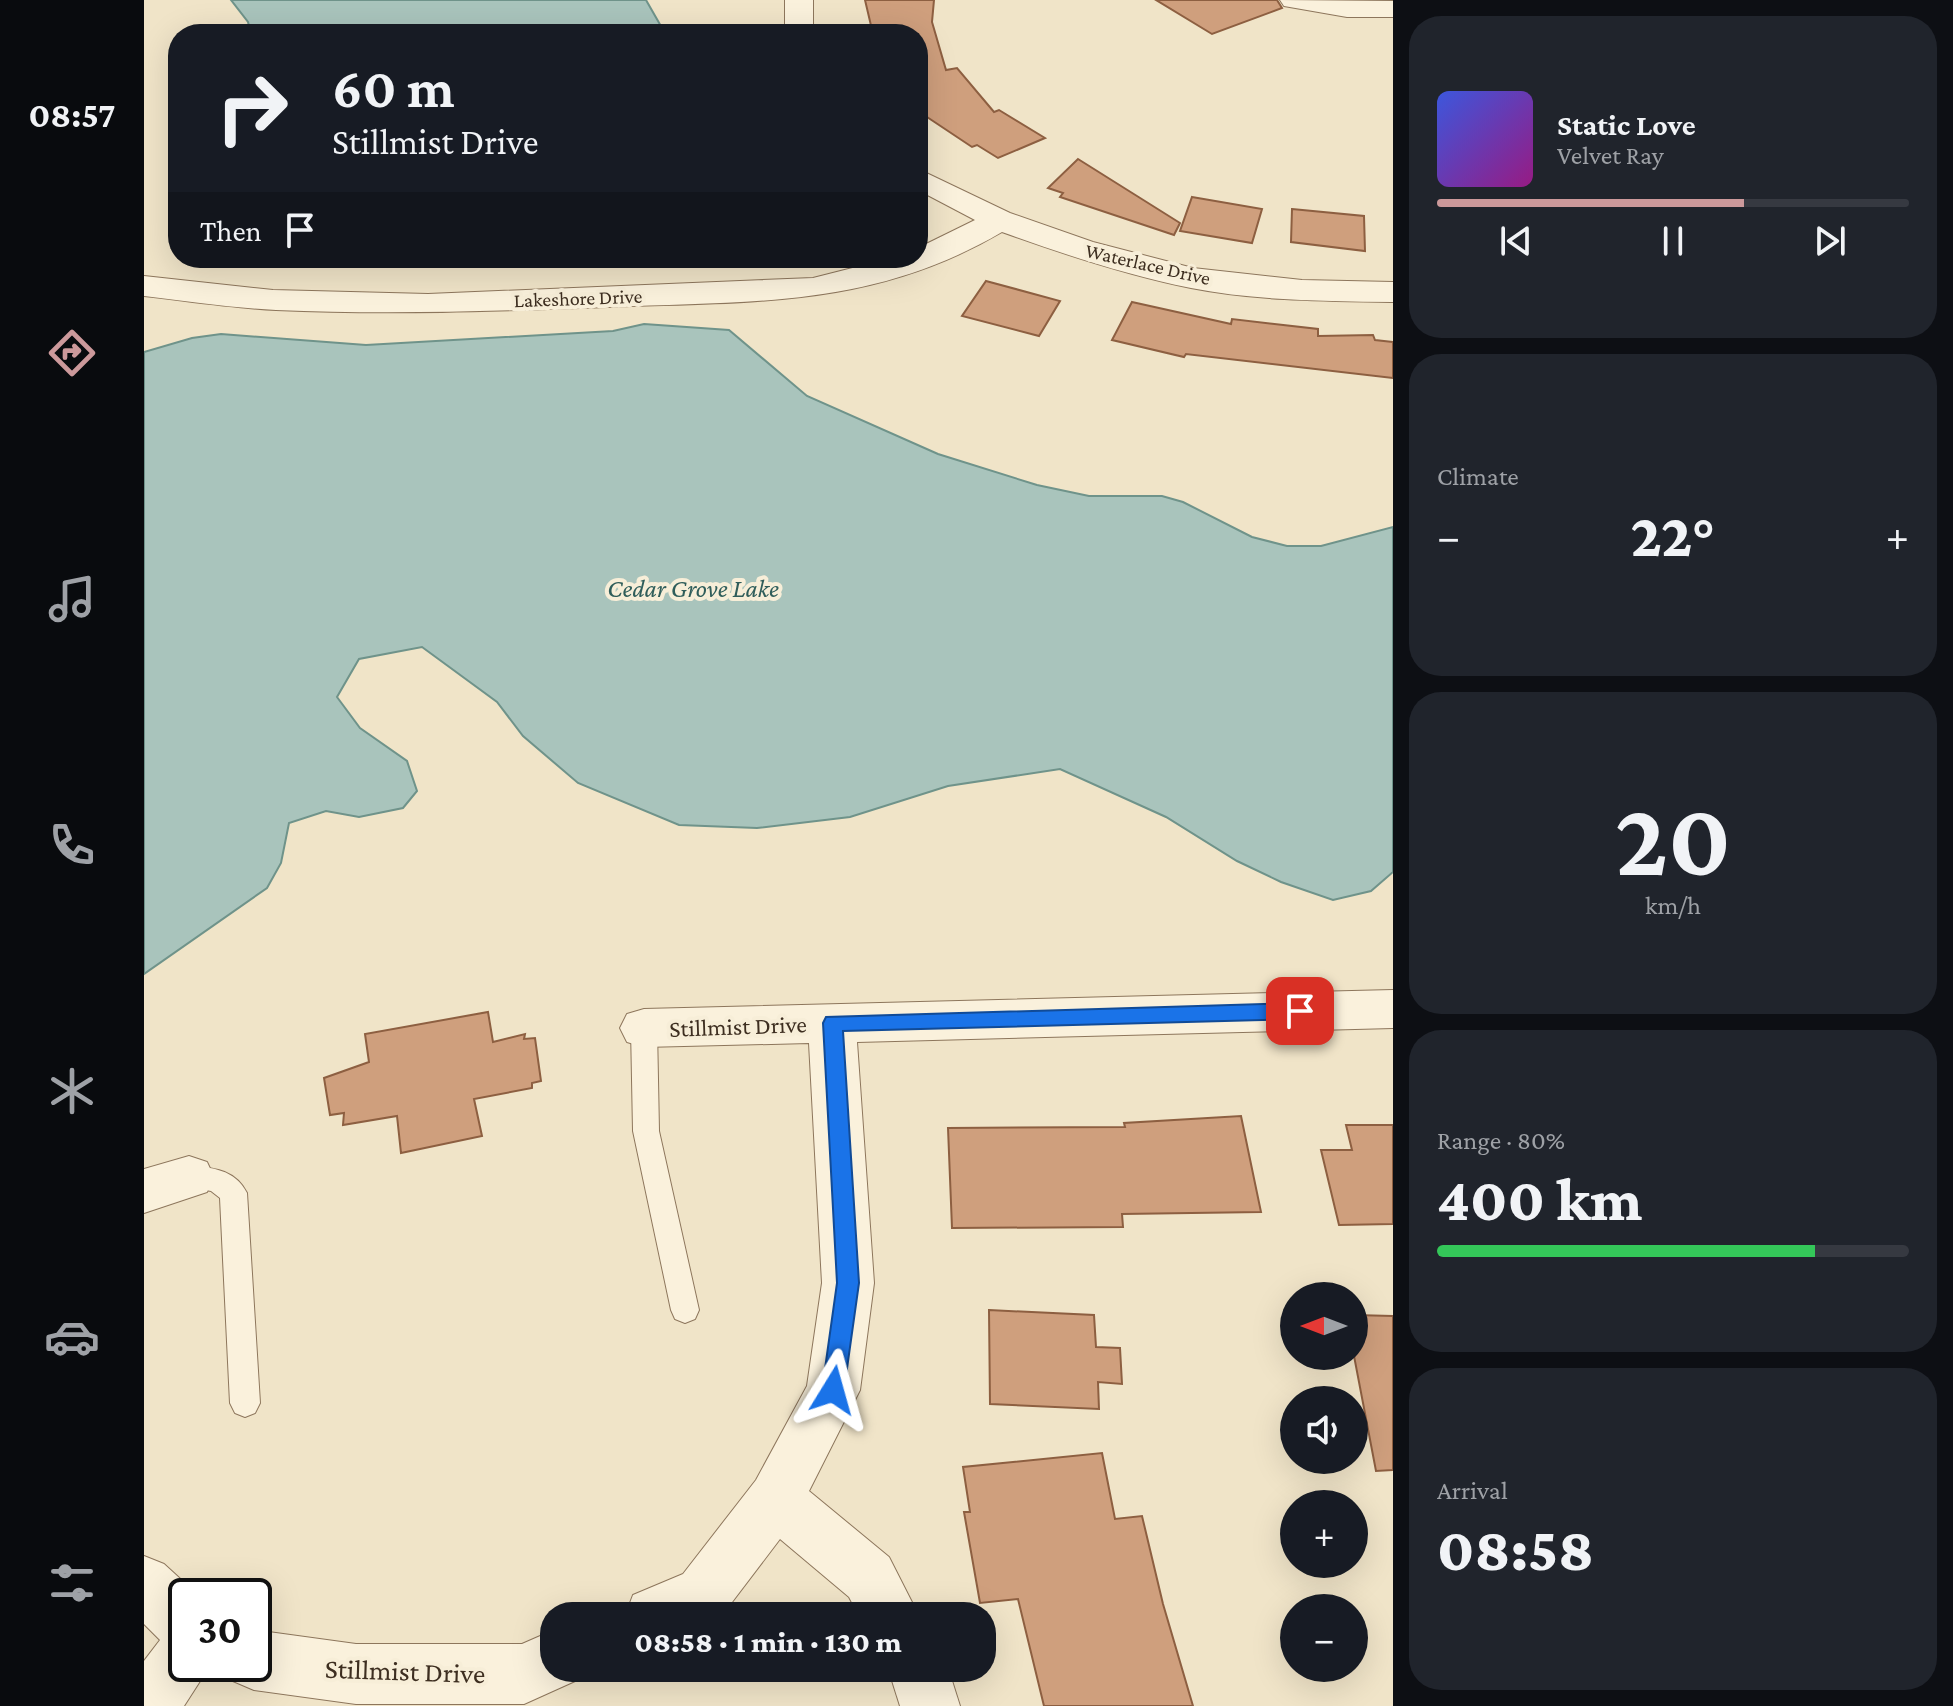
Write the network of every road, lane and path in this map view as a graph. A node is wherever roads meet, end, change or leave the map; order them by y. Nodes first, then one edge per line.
1 (799, 0) edge
2 (1294, 0) edge
3 (1393, 9) edge
4 (799, 24) edge
5 (928, 183) edge
6 (999, 220) junction
7 (928, 255) edge
8 (897, 268) edge
9 (144, 286) edge
10 (1393, 292) edge
11 (1393, 1009) edge
12 (832, 1023) junction
13 (644, 1028) joint
14 (166, 1184) edge
15 (685, 1310) dead end
16 (245, 1403) dead end
17 (776, 1499) junction
18 (144, 1584) edge
19 (685, 1602) edge
20 (882, 1602) edge
21 (168, 1607) edge
22 (272, 1662) edge
23 (540, 1667) edge
24 (168, 1678) edge
25 (922, 1682) edge
26 (147, 1706) edge
27 (930, 1706) edge

1 - 4 street
2 - 3 street
5 - 6 street, Waterlace Drive
6 - 7 street, Lakeshore Drive
6 - 10 street, Waterlace Drive
8 - 9 street, Lakeshore Drive
11 - 12 street, Stillmist Drive
12 - 13 street, Stillmist Drive
12 - 17 street, Stillmist Drive
13 - 15 lane
14 - 16 lane
17 - 19 street, Stillmist Drive
17 - 20 street
18 - 21 street
22 - 23 street, Stillmist Drive
24 - 26 street
25 - 27 street

